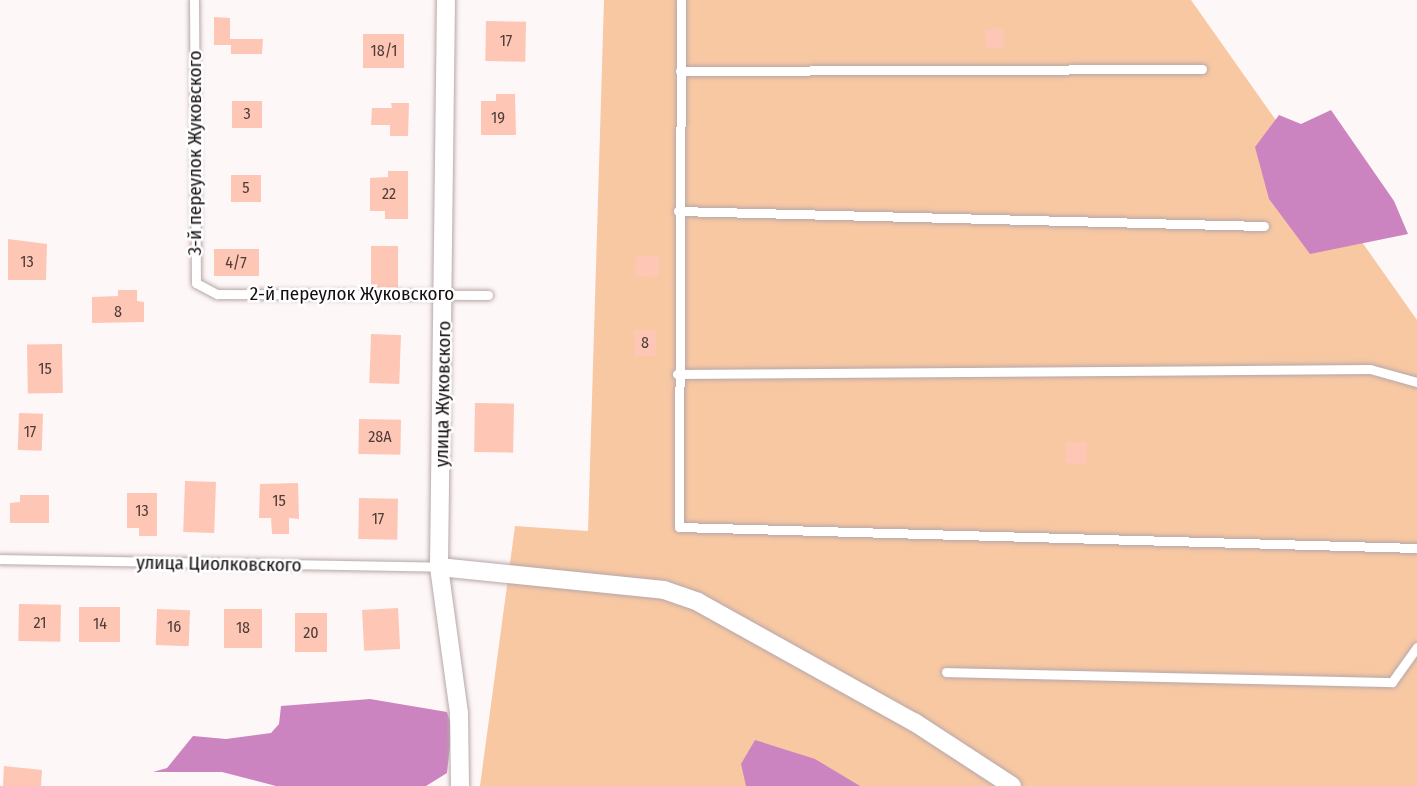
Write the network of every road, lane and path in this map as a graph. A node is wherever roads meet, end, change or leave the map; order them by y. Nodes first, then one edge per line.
1 (194, 0) edge
2 (446, 0) edge
3 (681, 0) edge
4 (1202, 69) dead end
5 (680, 71) junction
6 (678, 211) junction
7 (1264, 226) dead end
8 (217, 293) joint
9 (445, 295) junction
10 (488, 295) dead end
11 (677, 374) junction
12 (1417, 382) edge
13 (1417, 548) edge
14 (0, 559) edge
15 (439, 567) junction
16 (1417, 647) edge
17 (946, 672) dead end
18 (460, 786) edge
19 (1012, 786) edge

1 - 8 lane, 3-й переулок Жуковского
2 - 9 street, улица Жуковского
3 - 5 lane
4 - 5 lane
5 - 6 lane
6 - 7 lane
6 - 11 lane
8 - 9 lane, 2-й переулок Жуковского
9 - 10 lane, 2-й переулок Жуковского
9 - 15 street, улица Жуковского
11 - 12 lane
11 - 13 lane
14 - 15 lane, улица Циолковского
15 - 18 street, улица Жуковского
15 - 19 street
16 - 17 lane

